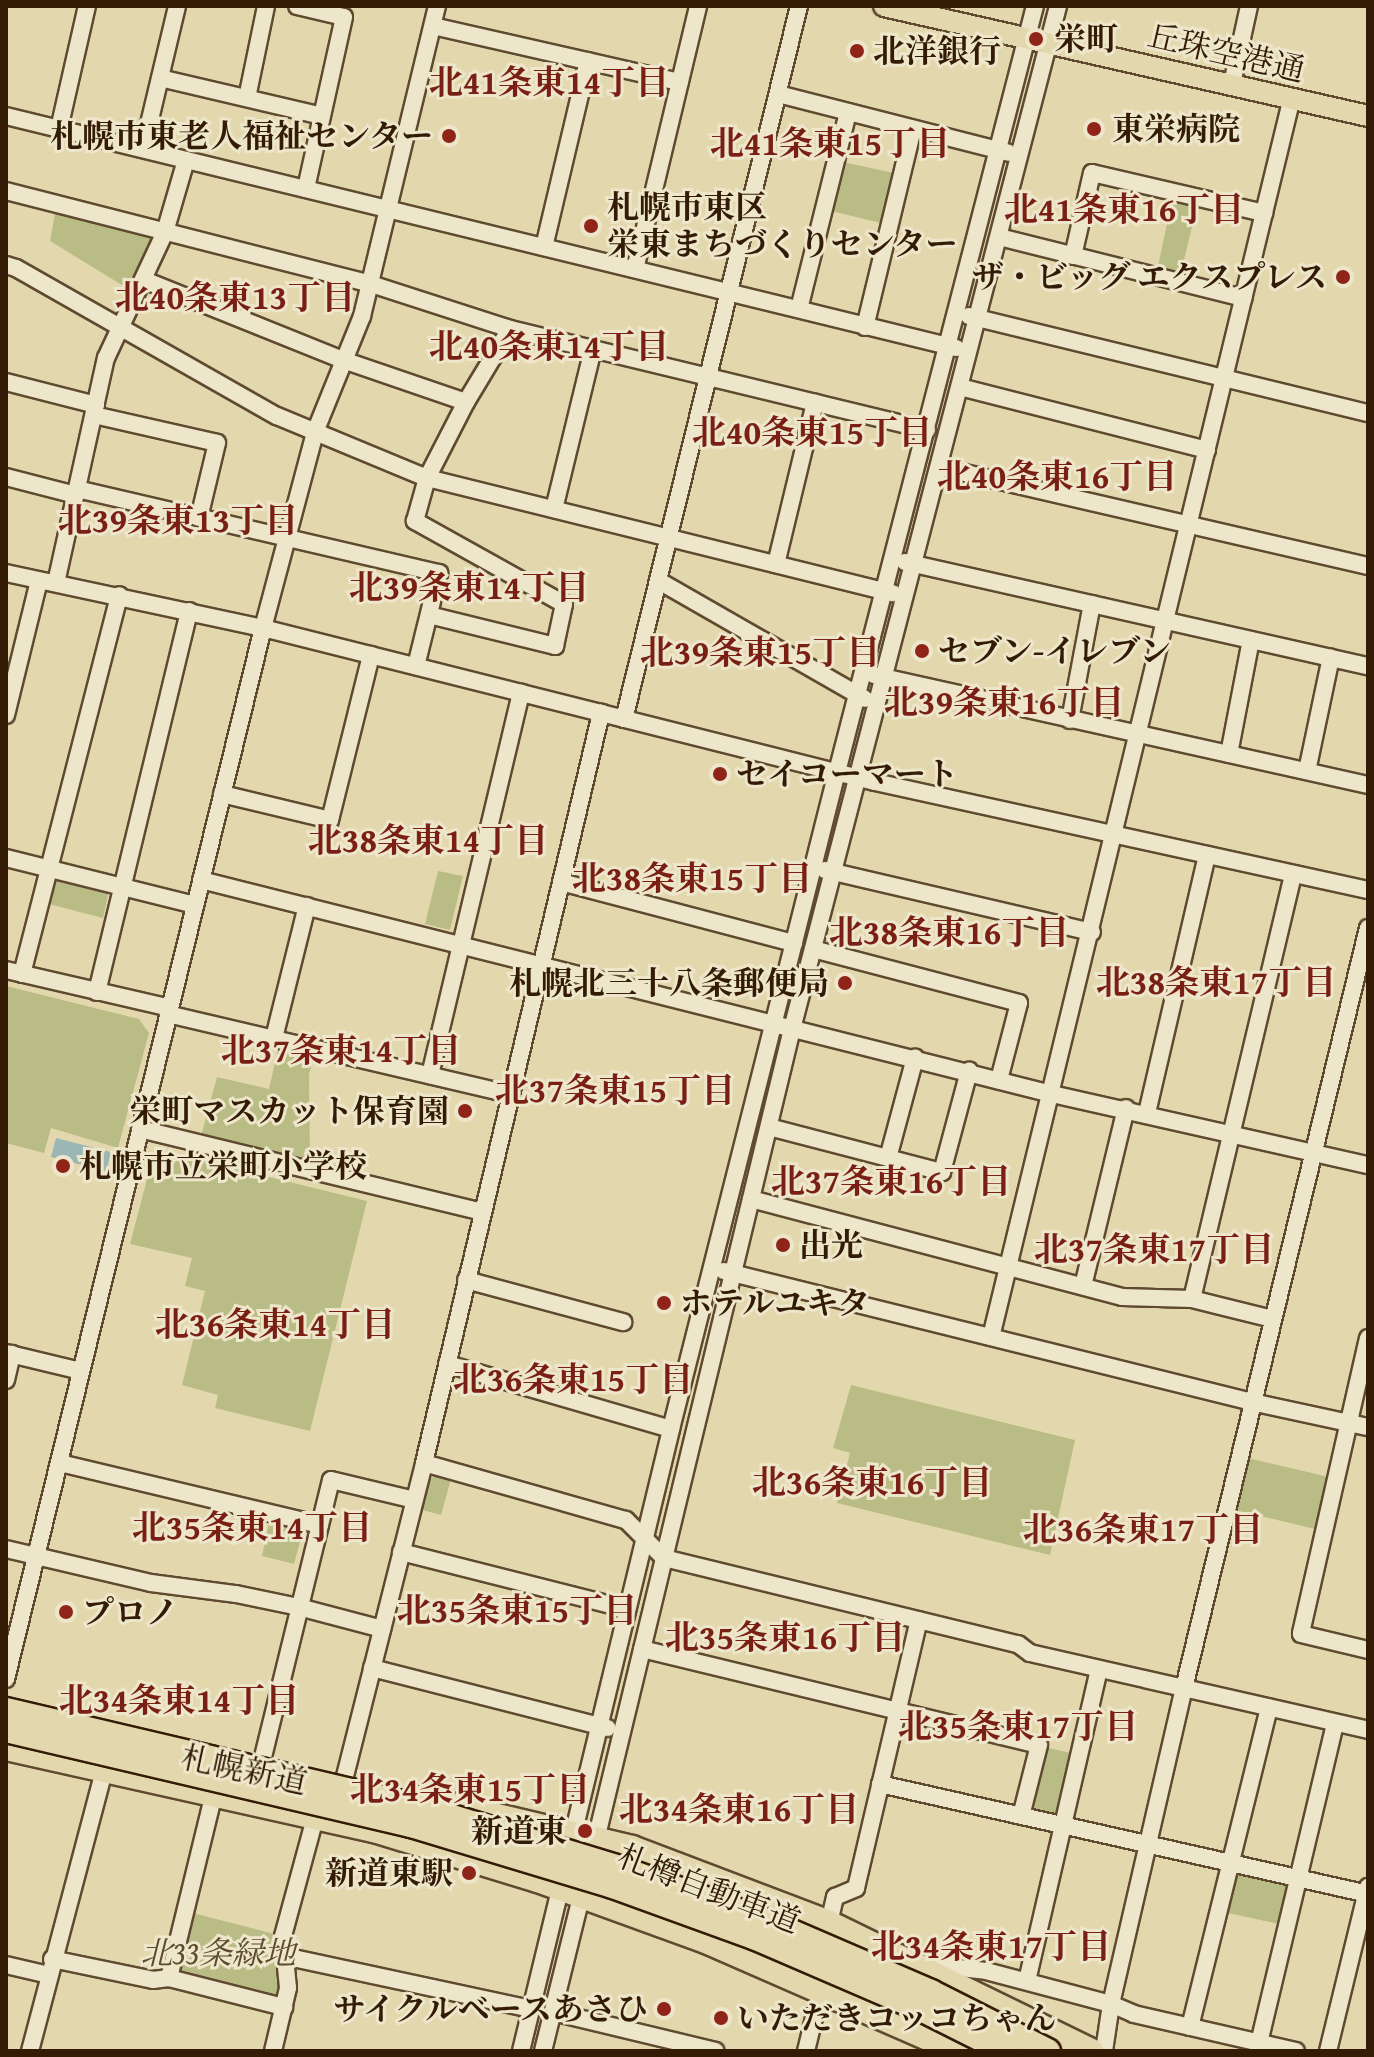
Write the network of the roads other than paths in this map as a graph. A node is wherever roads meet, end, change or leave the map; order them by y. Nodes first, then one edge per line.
1 (87, 6) edge
2 (177, 6) edge
3 (266, 6) edge
4 (297, 6) edge
5 (437, 6) edge
6 (698, 6) edge
7 (799, 6) edge
8 (884, 6) edge
9 (1035, 6) edge
10 (1058, 6) edge
11 (1249, 6) edge
12 (345, 12) edge
13 (433, 26) junction
14 (1038, 42) junction
15 (588, 61) junction
16 (160, 78) junction
17 (680, 82) junction
18 (1232, 84) junction
19 (778, 94) junction
20 (247, 98) junction
21 (1292, 98) junction
22 (848, 112) junction
23 (6, 116) edge
24 (322, 116) junction
25 (1368, 116) edge
26 (59, 129) junction
27 (913, 129) junction
28 (143, 149) junction
29 (1000, 151) junction
30 (1020, 156) junction
31 (186, 160) junction
32 (306, 189) junction
33 (6, 191) edge
34 (389, 209) junction
35 (1264, 213) junction
36 (165, 232) junction
37 (999, 237) junction
38 (544, 247) junction
39 (1073, 256) junction
40 (6, 265) edge
41 (635, 269) junction
42 (144, 280) junction
43 (371, 284) junction
44 (730, 293) junction
45 (1244, 298) junction
46 (799, 309) junction
47 (957, 313) junction
48 (978, 318) junction
49 (120, 327) junction
50 (865, 327) junction
51 (510, 329) junction
52 (949, 346) junction
53 (593, 349) junction
54 (969, 351) junction
55 (343, 360) junction
56 (709, 377) junction
57 (1224, 379) junction
58 (6, 382) edge
59 (960, 387) junction
60 (466, 402) junction
61 (815, 403) junction
62 (95, 410) junction
63 (1368, 413) edge
64 (927, 430) junction
65 (315, 432) junction
66 (1207, 450) junction
67 (939, 467) junction
68 (6, 477) edge
69 (427, 478) junction
70 (76, 492) junction
71 (554, 509) junction
72 (199, 518) junction
73 (1189, 525) junction
74 (288, 535) junction
75 (669, 538) junction
76 (892, 559) junction
77 (776, 564) junction
78 (914, 564) junction
79 (1368, 566) edge
80 (6, 573) edge
81 (659, 581) junction
82 (47, 582) junction
83 (884, 590) junction
84 (119, 595) junction
85 (906, 596) junction
86 (1092, 604) junction
87 (189, 611) junction
88 (429, 615) junction
89 (1166, 621) junction
90 (263, 628) junction
91 (1251, 640) junction
92 (371, 655) junction
93 (1331, 657) junction
94 (416, 666) junction
95 (1368, 666) edge
96 (863, 672) junction
97 (884, 678) junction
98 (521, 693) junction
99 (856, 697) junction
100 (878, 702) junction
101 (601, 713) junction
102 (6, 715) edge
103 (624, 719) junction
104 (1070, 720) junction
105 (1139, 733) junction
106 (1229, 754) junction
107 (1307, 771) junction
108 (837, 772) junction
109 (858, 778) junction
110 (1368, 785) edge
111 (222, 794) junction
112 (1114, 836) junction
113 (1207, 855) junction
114 (6, 858) edge
115 (813, 865) junction
116 (49, 869) junction
117 (833, 874) junction
118 (1293, 874) junction
119 (201, 880) junction
120 (561, 882) junction
121 (122, 885) junction
122 (1368, 890) edge
123 (195, 905) junction
124 (307, 906) junction
125 (1368, 928) edge
126 (1092, 932) junction
127 (794, 943) junction
128 (461, 946) junction
129 (813, 949) junction
130 (541, 966) junction
131 (14, 972) edge
132 (97, 992) junction
133 (169, 1011) junction
134 (773, 1024) junction
135 (792, 1029) junction
136 (274, 1038) junction
137 (915, 1058) junction
138 (969, 1071) junction
139 (430, 1075) junction
140 (999, 1080) junction
141 (509, 1094) junction
142 (1052, 1094) junction
143 (1126, 1108) junction
144 (1147, 1113) junction
145 (769, 1127) junction
146 (140, 1129) junction
147 (1232, 1133) junction
148 (1313, 1152) junction
149 (888, 1158) junction
150 (1368, 1165) edge
151 (751, 1199) junction
152 (482, 1212) junction
153 (1009, 1266) junction
154 (711, 1268) junction
155 (733, 1274) junction
156 (466, 1280) junction
157 (1083, 1286) junction
158 (1192, 1299) junction
159 (1272, 1319) junction
160 (623, 1322) dead end
161 (991, 1337) junction
162 (1368, 1338) edge
163 (9, 1354) edge
164 (447, 1364) junction
165 (81, 1371) junction
166 (6, 1380) edge
167 (1252, 1402) junction
168 (1349, 1423) junction
169 (1368, 1427) edge
170 (671, 1429) junction
171 (60, 1463) junction
172 (424, 1463) junction
173 (414, 1500) junction
174 (320, 1525) junction
175 (644, 1538) junction
176 (6, 1549) edge
177 (401, 1552) junction
178 (37, 1557) junction
179 (664, 1558) junction
180 (299, 1607) junction
181 (627, 1609) junction
182 (919, 1620) junction
183 (382, 1629) junction
184 (642, 1649) junction
185 (1368, 1650) edge
186 (372, 1668) junction
187 (1099, 1669) junction
188 (6, 1679) edge
189 (1184, 1688) junction
190 (6, 1700) edge
191 (1269, 1708) junction
192 (6, 1710) edge
193 (898, 1711) junction
194 (1335, 1723) junction
195 (599, 1726) junction
196 (6, 1730) edge
197 (1368, 1730) edge
198 (622, 1732) junction
199 (6, 1748) edge
200 (262, 1761) junction
201 (104, 1771) junction
202 (344, 1780) junction
203 (880, 1784) junction
204 (213, 1797) junction
205 (1021, 1816) junction
206 (315, 1818) junction
207 (1062, 1825) junction
208 (585, 1835) junction
209 (1148, 1844) junction
210 (1231, 1863) junction
211 (1298, 1878) junction
212 (1367, 1891) edge
213 (571, 1892) junction
214 (829, 1923) junction
215 (284, 1956) junction
216 (913, 1962) junction
217 (6, 1965) edge
218 (50, 1967) junction
219 (169, 1978) junction
220 (1027, 1981) junction
221 (821, 1989) junction
222 (1111, 2004) junction
223 (284, 2007) junction
224 (531, 2009) junction
225 (553, 2012) junction
226 (1190, 2027) junction
227 (1259, 2043) junction
228 (30, 2051) edge
229 (273, 2051) edge
230 (521, 2051) edge
231 (543, 2051) edge
232 (715, 2051) edge
233 (806, 2051) edge
234 (958, 2051) edge
235 (1005, 2051) edge
236 (1048, 2051) edge
237 (1091, 2051) edge
238 (1104, 2051) edge
239 (1296, 2051) edge
240 (1328, 2051) edge

1 - 26 street
2 - 16 street
3 - 20 street
4 - 12 street
5 - 13 street
6 - 17 street
7 - 19 street
8 - 14 main road, 丘珠空港通
9 - 14 street
10 - 14 street
11 - 18 street
12 - 24 street
13 - 15 street
13 - 34 street
14 - 18 main road, 丘珠空港通
14 - 29 street
14 - 30 street
15 - 17 street
15 - 38 street
16 - 20 street
16 - 28 street
17 - 41 street
18 - 21 main road, 丘珠空港通
19 - 22 street
19 - 44 street
20 - 24 street
21 - 25 main road, 丘珠空港通
21 - 35 street
22 - 27 street
22 - 46 street
23 - 26 street
24 - 32 street
26 - 28 street
27 - 29 street
27 - 50 street
28 - 31 street
29 - 30 street
29 - 47 street
30 - 37 street
31 - 32 street
31 - 36 street
32 - 34 street
33 - 36 street
34 - 38 street
34 - 43 street
35 - 39 street
35 - 45 street
36 - 42 street
36 - 43 street
37 - 39 street
37 - 48 street
38 - 41 street
39 - 45 street
40 - 49 street
41 - 44 street
42 - 49 street
42 - 55 street
43 - 51 street
43 - 55 street
44 - 46 street
44 - 56 street
45 - 57 street
46 - 50 street
47 - 48 street
47 - 52 street
48 - 54 street
48 - 57 street
49 - 62 street
49 - 65 street
50 - 52 street
51 - 53 street
51 - 60 street
52 - 54 street
52 - 64 street
53 - 56 street
53 - 71 street
54 - 59 street
55 - 60 street
55 - 65 street
56 - 61 street
56 - 75 street
57 - 63 street
57 - 66 street
58 - 62 street
59 - 66 street
59 - 67 street
60 - 69 street
61 - 64 street
61 - 77 street
62 - 70 street
62 - 72 street
64 - 76 street
65 - 69 street
65 - 74 street
66 - 73 street
67 - 73 street
67 - 78 street
68 - 70 street
69 - 71 street
69 - 88 street
70 - 72 street
70 - 82 street
71 - 75 street
72 - 74 street
73 - 79 street
73 - 89 street
74 - 88 street
74 - 90 street
75 - 77 street
75 - 81 street
76 - 78 street
76 - 83 street
77 - 83 street
78 - 85 street
78 - 86 street
80 - 82 street
81 - 99 street
81 - 103 street
82 - 84 street
82 - 102 street
83 - 85 street
83 - 96 street
84 - 87 street
84 - 116 street
85 - 97 street
86 - 89 street
86 - 104 street
87 - 90 street
87 - 121 street
88 - 94 street
89 - 91 street
89 - 105 street
90 - 92 street
90 - 111 street
91 - 93 street
91 - 106 street
92 - 94 street
92 - 111 street
93 - 95 street
93 - 107 street
94 - 98 street
96 - 97 street
96 - 99 street
97 - 100 street
97 - 104 street
98 - 101 street
98 - 128 street
99 - 100 street
99 - 108 street
100 - 109 street
101 - 103 street
101 - 120 street
103 - 108 street
104 - 105 street
105 - 106 street
105 - 112 street
106 - 107 street
107 - 110 street
108 - 109 street
108 - 115 street
109 - 112 street
109 - 117 street
111 - 119 street
112 - 113 street
112 - 126 street
113 - 118 street
113 - 144 street
114 - 116 street
115 - 117 street
115 - 127 street
116 - 121 street
116 - 131 street
117 - 126 street
117 - 129 street
118 - 122 street
118 - 147 street
119 - 123 street
119 - 124 street
120 - 127 street
120 - 130 street
121 - 123 street
121 - 132 street
123 - 133 street
124 - 128 street
124 - 136 street
125 - 148 street
126 - 142 street
127 - 134 street
128 - 130 street
128 - 139 street
129 - 135 street
129 - 140 street
130 - 134 street
130 - 141 street
131 - 132 street
132 - 133 street
133 - 136 street
133 - 146 street
134 - 135 street
134 - 154 street
135 - 137 street
135 - 145 street
136 - 139 street
137 - 138 street
137 - 149 street
138 - 140 street
138 - 149 street
139 - 141 street
140 - 142 street
141 - 152 street
142 - 143 street
142 - 153 street
143 - 144 street
143 - 157 street
144 - 147 street
145 - 149 street
145 - 151 street
146 - 152 street
146 - 165 street
147 - 148 street
147 - 158 street
148 - 150 street
148 - 159 street
151 - 153 street
151 - 155 street
152 - 156 street
153 - 157 street
153 - 161 street
154 - 155 street
154 - 170 street
155 - 161 street
155 - 179 street
156 - 160 street
156 - 164 street
157 - 158 street
158 - 159 street
159 - 167 street
161 - 167 street
162 - 168 street
163 - 165 street
163 - 166 street
164 - 170 street
164 - 172 street
165 - 171 street
167 - 168 street
167 - 189 street
168 - 169 street
168 - 185 street
170 - 175 street
171 - 174 street
171 - 178 street
172 - 173 street
172 - 175 street
173 - 174 street
173 - 177 street
174 - 180 street
175 - 179 street
175 - 181 street
176 - 178 street
177 - 181 street
177 - 183 street
178 - 180 street
178 - 188 street
179 - 182 street
179 - 184 street
180 - 183 street
180 - 200 street
181 - 195 street
182 - 187 street
182 - 193 street
183 - 186 street
184 - 193 street
184 - 198 street
186 - 195 street
186 - 202 street
187 - 189 street
187 - 207 street
189 - 191 street
189 - 209 street
190 - 200 highway, 札幌新道
191 - 194 street
191 - 210 street
192 - 236 highway, 札樽自動車道, bridge
193 - 203 street
193 - 205 street
194 - 197 street
194 - 211 street
195 - 198 street
195 - 208 street
196 - 235 highway, 札樽自動車道, bridge
198 - 208 street
199 - 201 highway, 札幌新道
200 - 202 highway, 札幌新道
201 - 204 highway, 札幌新道
201 - 218 street
202 - 208 highway, 札幌新道
203 - 205 street
203 - 214 street
204 - 206 highway, 札幌新道
204 - 219 street
205 - 207 street
206 - 213 highway, 札幌新道
206 - 215 street
207 - 209 street
207 - 220 street
208 - 213 street
208 - 213 street
208 - 214 highway, 札幌新道
209 - 210 street
209 - 222 street
210 - 211 street
210 - 226 street
211 - 212 street
211 - 227 street
212 - 240 street
213 - 221 highway, 札幌新道
213 - 224 street
213 - 225 street
214 - 216 highway, 札幌新道
215 - 223 street
215 - 224 street
216 - 220 street
216 - 237 highway, 札幌新道
217 - 218 street
218 - 219 street
218 - 228 street
219 - 223 street
220 - 222 street
221 - 233 street
221 - 234 highway, 札幌新道
222 - 226 street
222 - 238 street
223 - 229 street
224 - 230 street
225 - 231 street
225 - 232 street
226 - 227 street
227 - 239 street

